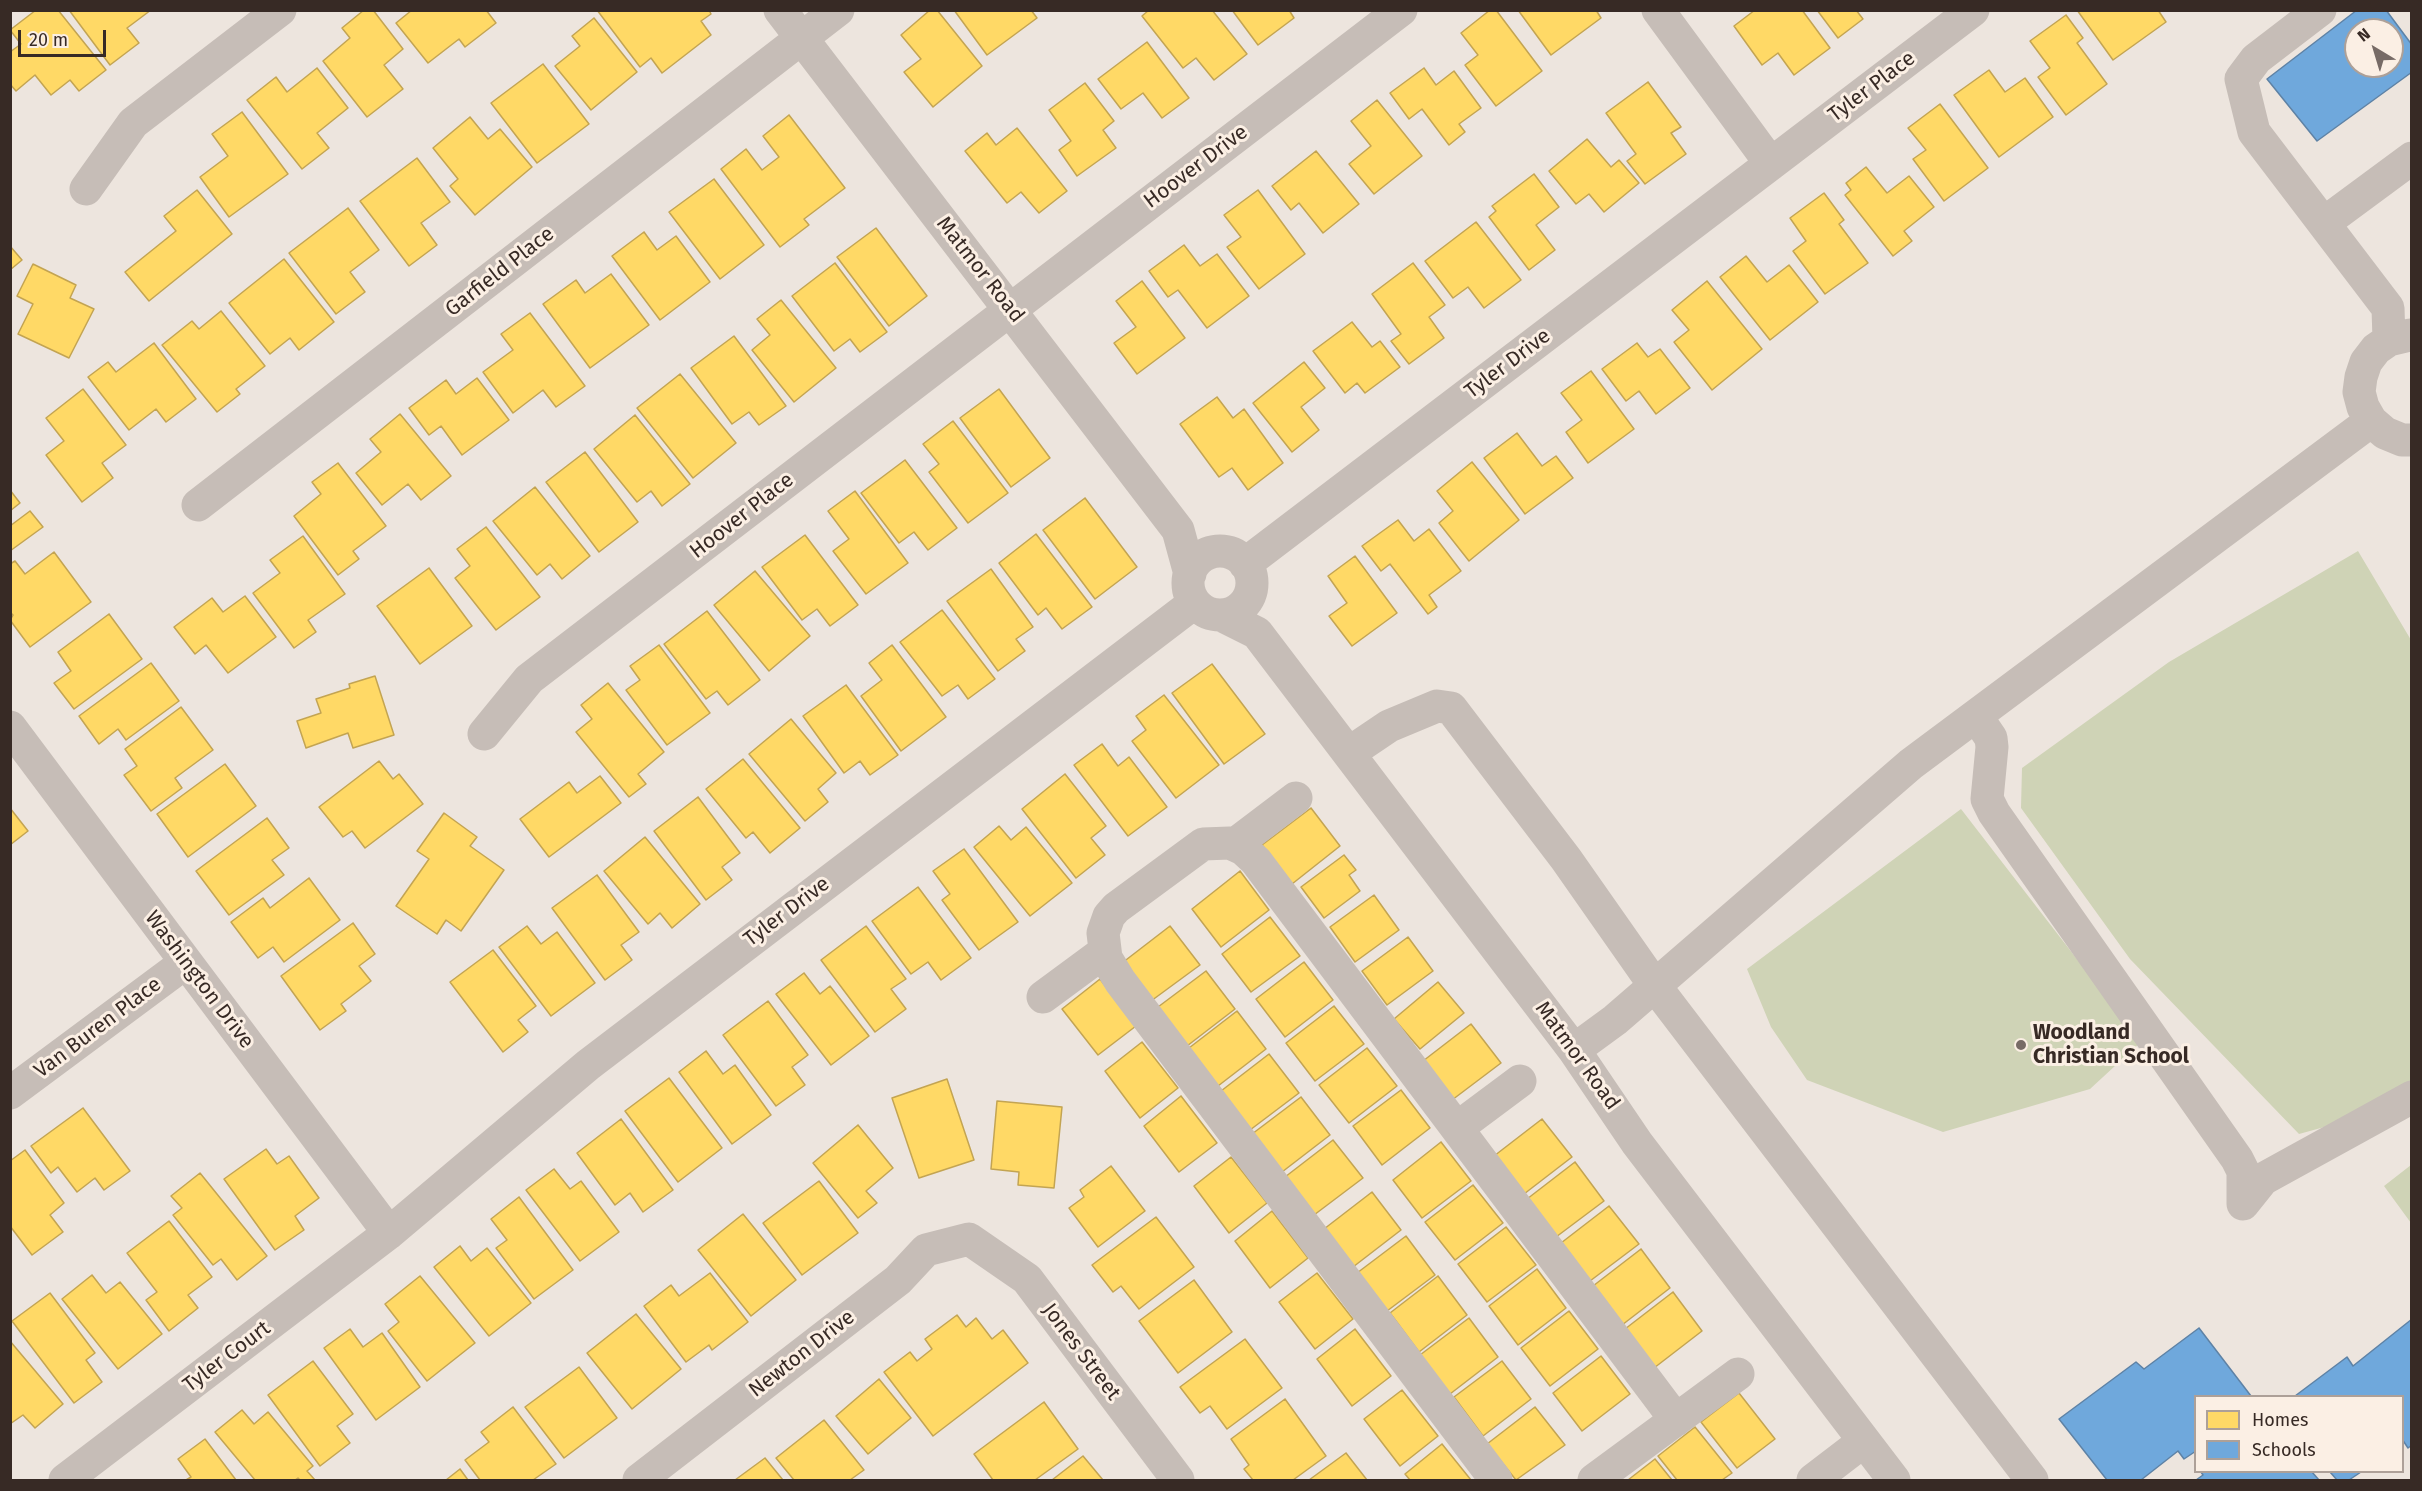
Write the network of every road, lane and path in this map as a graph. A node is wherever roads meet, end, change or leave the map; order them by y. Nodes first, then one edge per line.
1 (280, 10) edge
2 (780, 10) edge
3 (838, 10) edge
4 (1658, 10) edge
5 (1973, 10) edge
6 (2320, 10) edge
7 (1385, 15) edge
8 (802, 39) junction
9 (2412, 159) edge
10 (1771, 164) junction
11 (86, 189) dead end
12 (2324, 223) junction
13 (1011, 309) junction
14 (2400, 338) edge
15 (2371, 421) junction
16 (2412, 440) edge
17 (198, 505) dead end
18 (1178, 530) junction
19 (1240, 568) junction
20 (1202, 597) junction
21 (1257, 633) junction
22 (1976, 716) junction
23 (10, 727) edge
24 (484, 734) dead end
25 (1350, 753) junction
26 (1296, 798) dead end
27 (1234, 845) junction
28 (1104, 952) junction
29 (185, 963) junction
30 (1655, 986) junction
31 (1043, 997) dead end
32 (1574, 1050) junction
33 (1520, 1080) dead end
34 (10, 1093) edge
35 (2412, 1097) edge
36 (1457, 1128) junction
37 (389, 1233) junction
38 (969, 1239) joint
39 (1738, 1374) dead end
40 (1676, 1420) junction
41 (1864, 1441) junction
42 (65, 1480) edge
43 (639, 1480) edge
44 (1178, 1480) edge
45 (1496, 1480) edge
46 (1594, 1480) edge
47 (1813, 1480) edge
48 (1894, 1480) edge
49 (2032, 1480) edge

1 - 11 street
2 - 8 street, Matmor Road
3 - 8 street, Garfield Place
4 - 10 street
5 - 10 street, Tyler Place
6 - 12 street
7 - 13 street, Hoover Drive
8 - 13 street, Matmor Road
8 - 17 street, Garfield Place
9 - 12 street
10 - 19 street, Tyler Drive
12 - 14 street
13 - 18 street, Matmor Road
13 - 24 street, Hoover Place
14 - 15 street
15 - 16 street
15 - 22 street
18 - 19 street, Matmor Road
18 - 20 street, Matmor Road
19 - 20 street
19 - 20 street
19 - 21 street
20 - 21 street, Matmor Road
20 - 37 street, Tyler Drive
21 - 25 street, Matmor Road
22 - 30 street
22 - 35 street
23 - 29 street, Washington Drive
25 - 30 street
25 - 32 street, Matmor Road
26 - 27 street
27 - 28 street
27 - 36 street
28 - 31 street
28 - 45 street
29 - 34 street, Van Buren Place
29 - 37 street, Washington Drive
30 - 32 street
30 - 49 street
32 - 41 street, Matmor Road
33 - 36 street
36 - 40 street
37 - 42 street, Tyler Court
38 - 43 street, Newton Drive
38 - 44 street, Jones Street
39 - 40 street
40 - 46 street
41 - 47 street
41 - 48 street, Matmor Road

